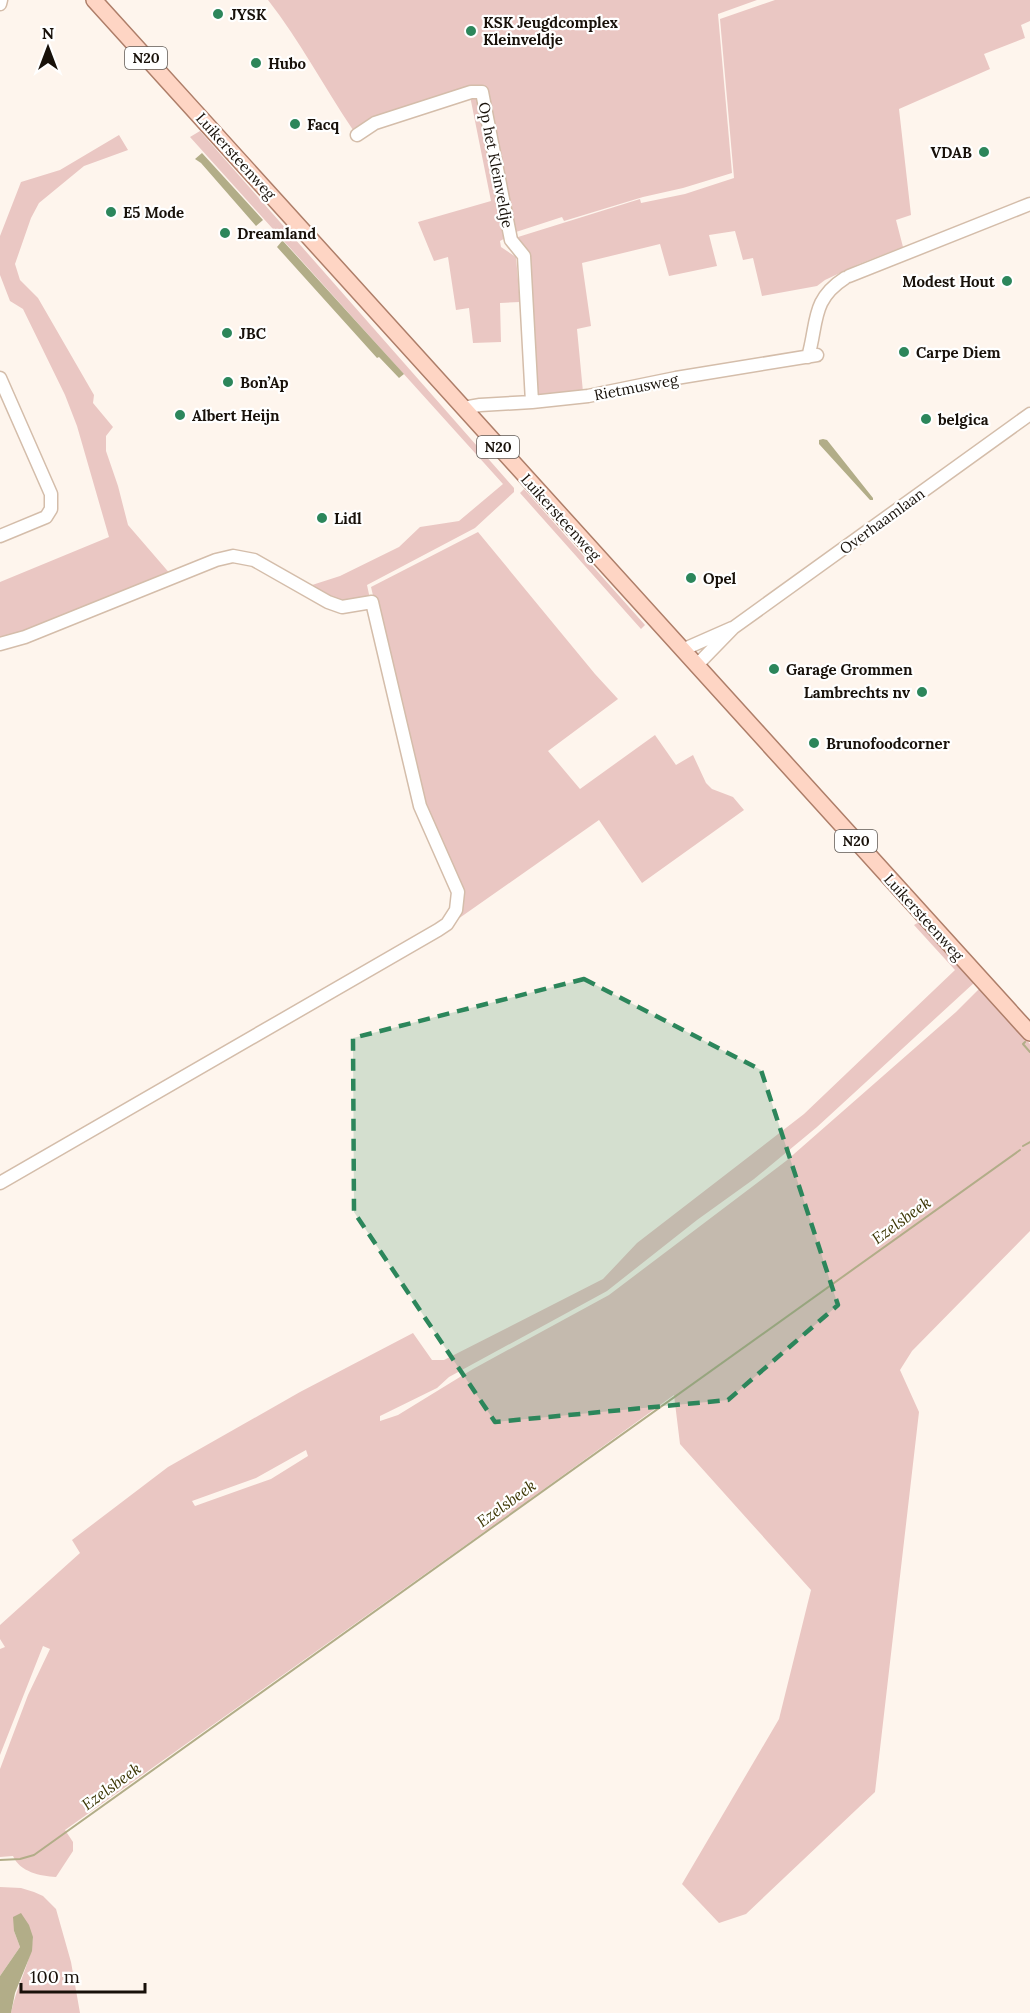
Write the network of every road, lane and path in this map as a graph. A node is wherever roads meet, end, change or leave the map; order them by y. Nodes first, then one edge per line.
1 (93, 0) edge
2 (357, 135) dead end
3 (1030, 204) edge
4 (0, 378) edge
5 (532, 402) junction
6 (463, 408) junction
7 (1030, 414) edge
8 (0, 536) edge
9 (733, 628) junction
10 (0, 644) edge
11 (682, 650) junction
12 (696, 666) junction
13 (1030, 1033) edge
14 (0, 1183) edge

1 - 6 main road, Luikersteenweg / N20
2 - 5 street, Op het Kleinveldje
3 - 5 street, Rietmusweg
4 - 8 street
5 - 6 street, Rietmusweg
6 - 11 main road, Luikersteenweg / N20
7 - 9 street, Overhaamlaan
9 - 11 street, Overhaamlaan
9 - 12 street, Overhaamlaan
10 - 14 street
11 - 12 main road, Luikersteenweg / N20
12 - 13 main road, Luikersteenweg / N20

